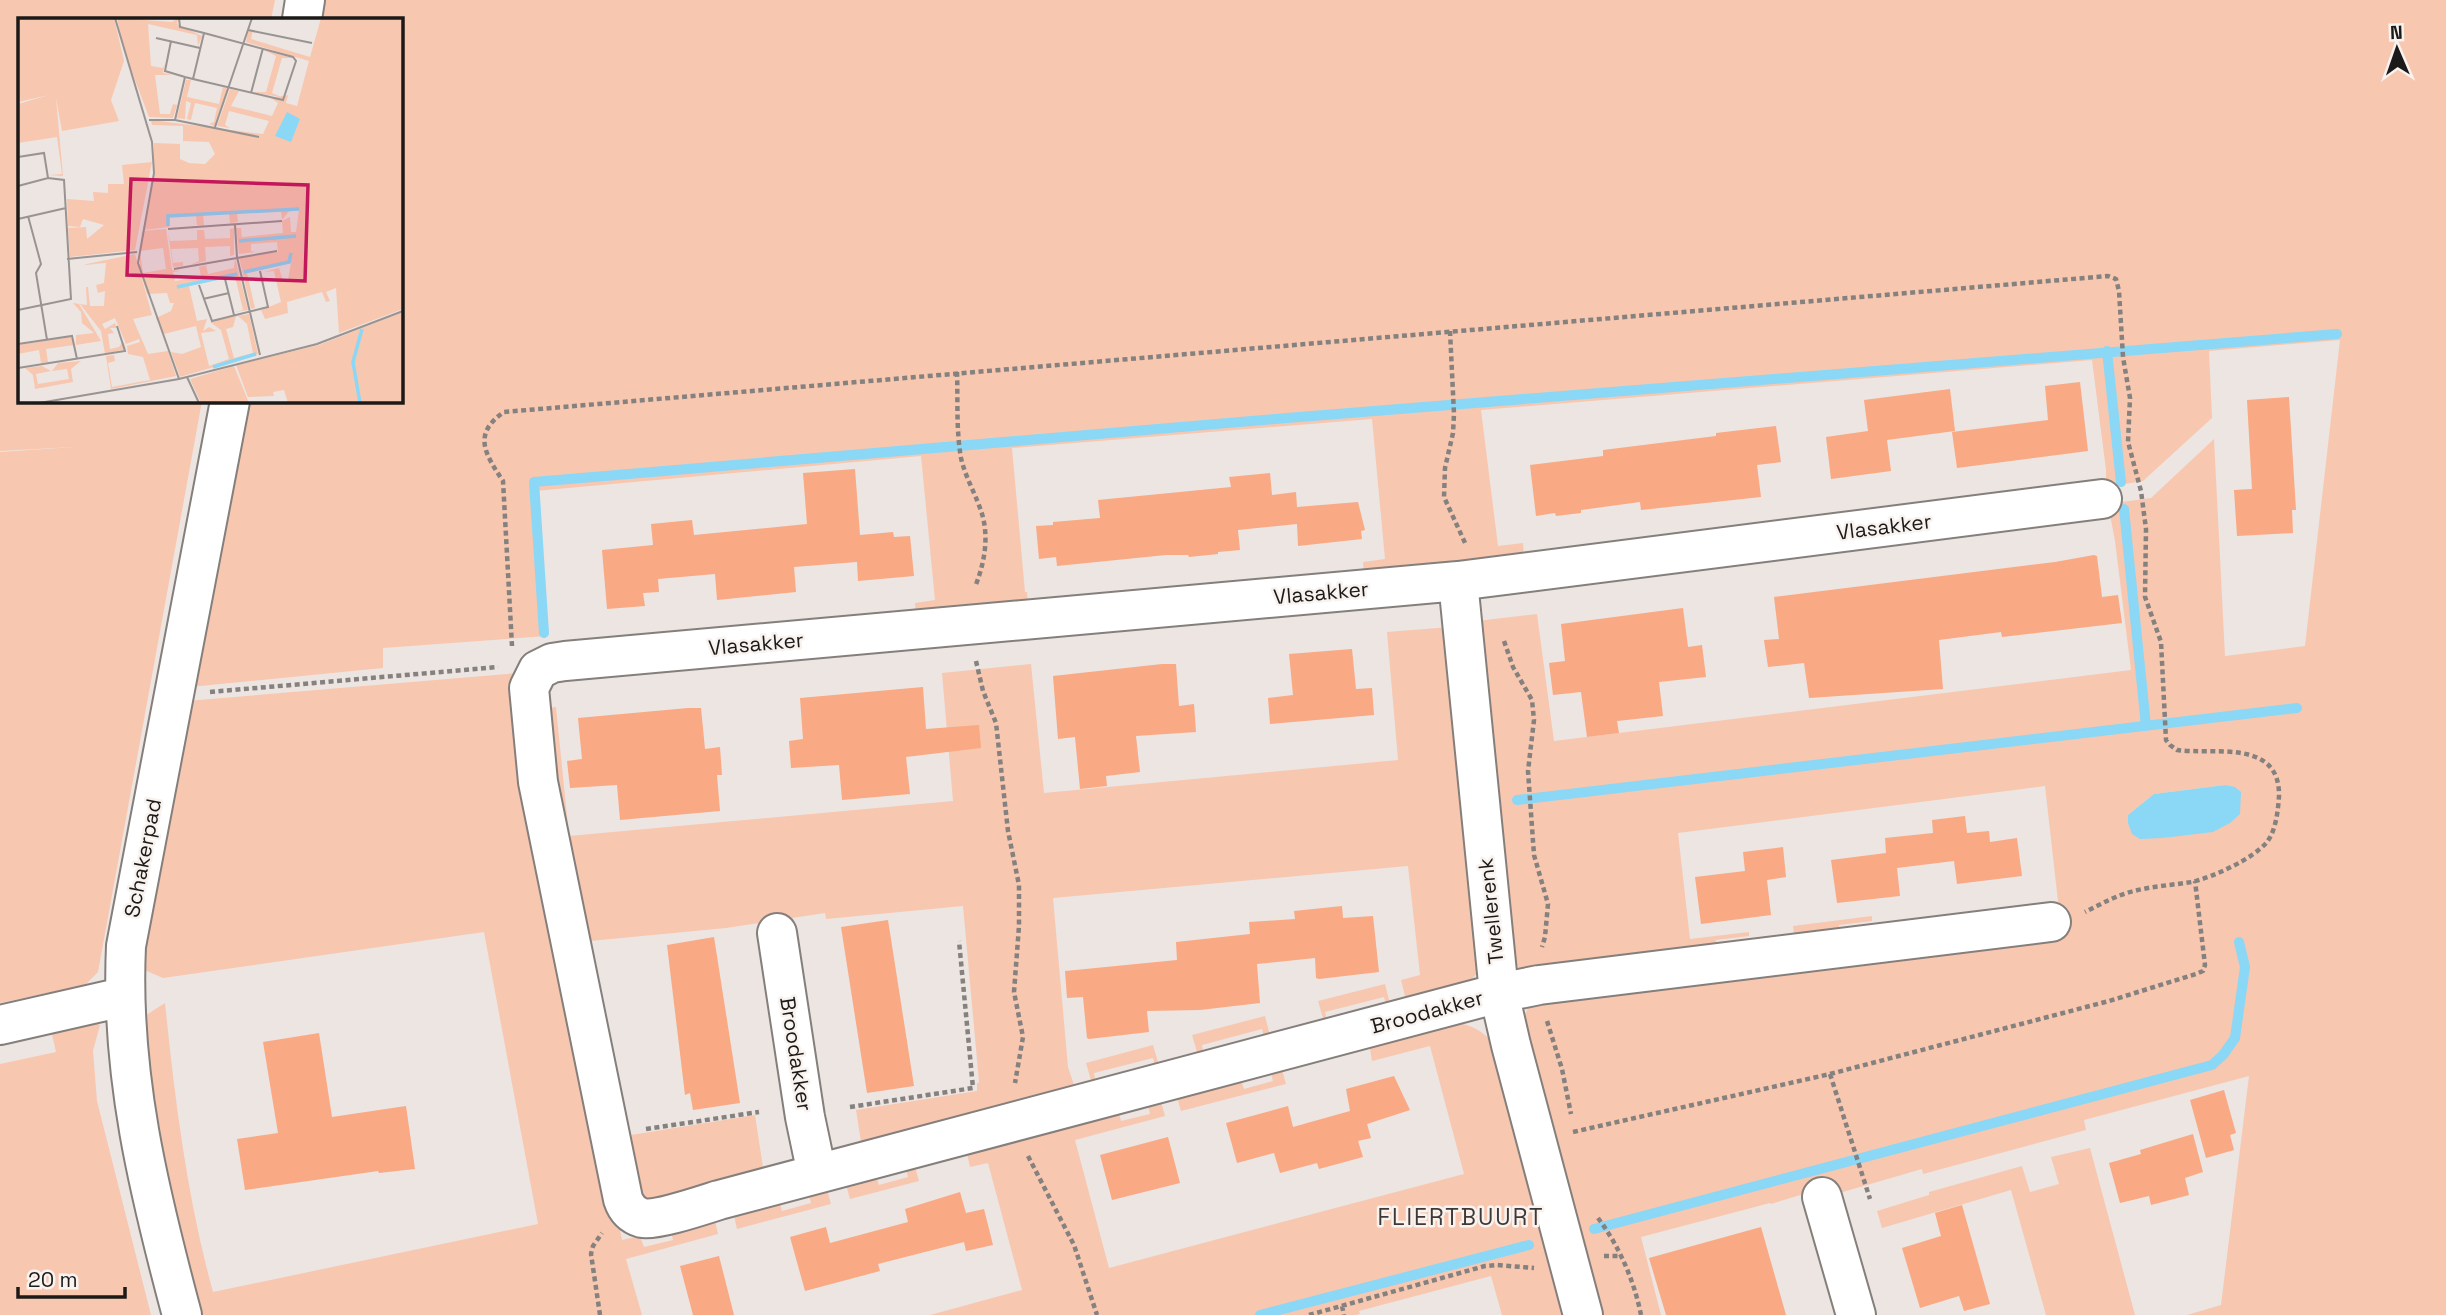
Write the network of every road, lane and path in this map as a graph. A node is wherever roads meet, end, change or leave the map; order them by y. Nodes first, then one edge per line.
1 (304, 0) edge
2 (302, 18) edge
3 (1450, 331) junction
4 (957, 372) junction
5 (230, 402) edge
6 (2102, 499) dead end
7 (1466, 580) junction
8 (974, 624) junction
9 (1503, 632) dead end
10 (526, 667) junction
11 (174, 695) junction
12 (1531, 812) dead end
13 (2195, 881) junction
14 (2051, 922) joint
15 (777, 933) dead end
16 (959, 942) dead end
17 (1499, 993) junction
18 (123, 997) junction
19 (0, 1025) edge
20 (1830, 1074) junction
21 (850, 1107) dead end
22 (759, 1112) dead end
23 (1017, 1121) junction
24 (634, 1131) dead end
25 (1573, 1132) dead end
26 (817, 1174) junction
27 (1822, 1197) dead end
28 (1870, 1199) dead end
29 (1594, 1213) dead end
30 (640, 1217) junction
31 (1621, 1256) junction
32 (1569, 1263) junction
33 (1342, 1306) junction
34 (181, 1315) edge
35 (600, 1315) edge
36 (1097, 1315) edge
37 (1309, 1315) edge
38 (1344, 1315) edge
39 (1583, 1315) edge
40 (1641, 1315) edge
41 (1856, 1315) edge

1 - 2 street
3 - 4 path
3 - 7 path
3 - 13 path
4 - 8 path
4 - 10 path
5 - 11 street, Schakerpad
6 - 7 street, Vlasakker
7 - 8 street, Vlasakker
7 - 17 street, Twellerenk
8 - 10 street, Vlasakker
8 - 23 path
9 - 12 path
10 - 11 path
10 - 30 street
11 - 18 street, Schakerpad
13 - 14 path
13 - 20 path
14 - 17 street, Broodakker
15 - 26 street, Broodakker
16 - 21 path
17 - 23 street, Broodakker
17 - 32 street, Twellerenk
18 - 19 street
18 - 34 street, Schakerpad
20 - 25 path
20 - 28 path
22 - 24 path
23 - 26 street, Broodakker
23 - 36 path
26 - 30 street, Broodakker
27 - 41 street
29 - 31 path
30 - 35 path
31 - 32 path
31 - 40 path
32 - 33 path
32 - 39 street, Twellerenk
33 - 37 path
33 - 38 path

